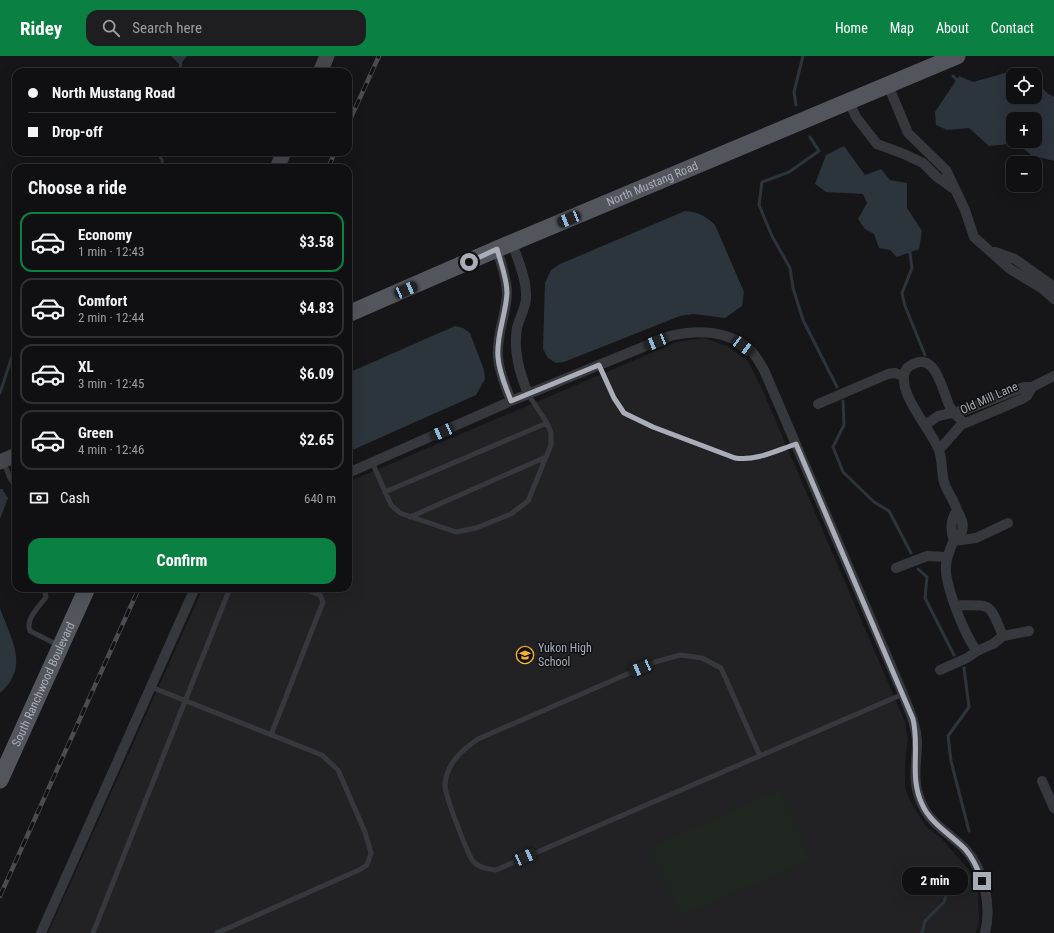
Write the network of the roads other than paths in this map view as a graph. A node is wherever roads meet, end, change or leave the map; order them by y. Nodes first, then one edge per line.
1 (327, 56) edge
2 (957, 56) edge
3 (322, 68) edge
4 (888, 85) junction
5 (849, 102) junction
6 (921, 147) junction
7 (912, 158) junction
8 (956, 190) junction
9 (504, 246) junction
10 (1033, 278) junction
11 (1054, 287) edge
12 (1054, 299) edge
13 (352, 312) edge
14 (599, 365) junction
15 (904, 376) junction
16 (1054, 376) edge
17 (1032, 387) junction
18 (528, 394) junction
19 (511, 401) junction
20 (818, 404) dead end
21 (954, 413) junction
22 (546, 423) junction
23 (964, 423) junction
24 (925, 425) junction
25 (796, 444) junction
26 (939, 450) junction
27 (546, 457) junction
28 (6, 459) edge
29 (372, 462) junction
30 (352, 471) edge
31 (12, 481) edge
32 (385, 492) junction
33 (410, 517) junction
34 (1008, 523) dead end
35 (954, 541) junction
36 (947, 557) junction
37 (896, 568) dead end
38 (45, 592) edge
39 (85, 592) edge
40 (193, 592) edge
41 (228, 592) edge
42 (312, 592) edge
43 (956, 605) junction
44 (1029, 631) dead end
45 (1003, 636) junction
46 (60, 646) junction
47 (977, 651) junction
48 (940, 670) dead end
49 (151, 687) junction
50 (903, 694) junction
51 (184, 701) junction
52 (271, 735) junction
53 (760, 756) junction
54 (0, 780) edge
55 (1042, 781) dead end
56 (1054, 808) edge
57 (41, 933) edge
58 (93, 933) edge
59 (217, 933) edge
60 (985, 933) edge

1 - 3 main road
2 - 4 main road, North Mustang Road
4 - 5 main road, North Mustang Road
4 - 6 street
5 - 7 street
5 - 9 main road, North Mustang Road
6 - 7 street
6 - 8 street
7 - 8 street
8 - 10 street
9 - 13 main road, North Mustang Road
9 - 18 street
9 - 19 street
10 - 11 street
10 - 12 street
14 - 18 street
14 - 25 lane
14 - 25 street
15 - 20 street
15 - 21 street
15 - 24 street
16 - 17 street, Old Mill Lane
17 - 21 street, Old Mill Lane
17 - 23 street, Old Mill Lane
18 - 19 street
18 - 22 lane
19 - 29 street
21 - 23 street
21 - 24 street, Old Mill Lane
22 - 27 lane
22 - 32 lane
23 - 26 street, Old Mill Lane
24 - 26 street
25 - 50 street
26 - 35 street
27 - 33 lane
27 - 33 lane
28 - 31 lane
29 - 30 street
29 - 32 lane
32 - 33 lane
34 - 35 street
35 - 36 street
36 - 37 street
36 - 43 street
38 - 46 lane
39 - 46 main road, South Ranchwood Boulevard
40 - 49 street
41 - 51 lane
42 - 52 lane
43 - 45 street
43 - 47 street
44 - 45 street
45 - 47 street
46 - 54 main road, South Ranchwood Boulevard
47 - 48 street
49 - 51 lane
49 - 57 street
50 - 53 lane
50 - 60 street
51 - 52 lane
51 - 58 lane
52 - 59 lane
53 - 53 lane
55 - 56 street

